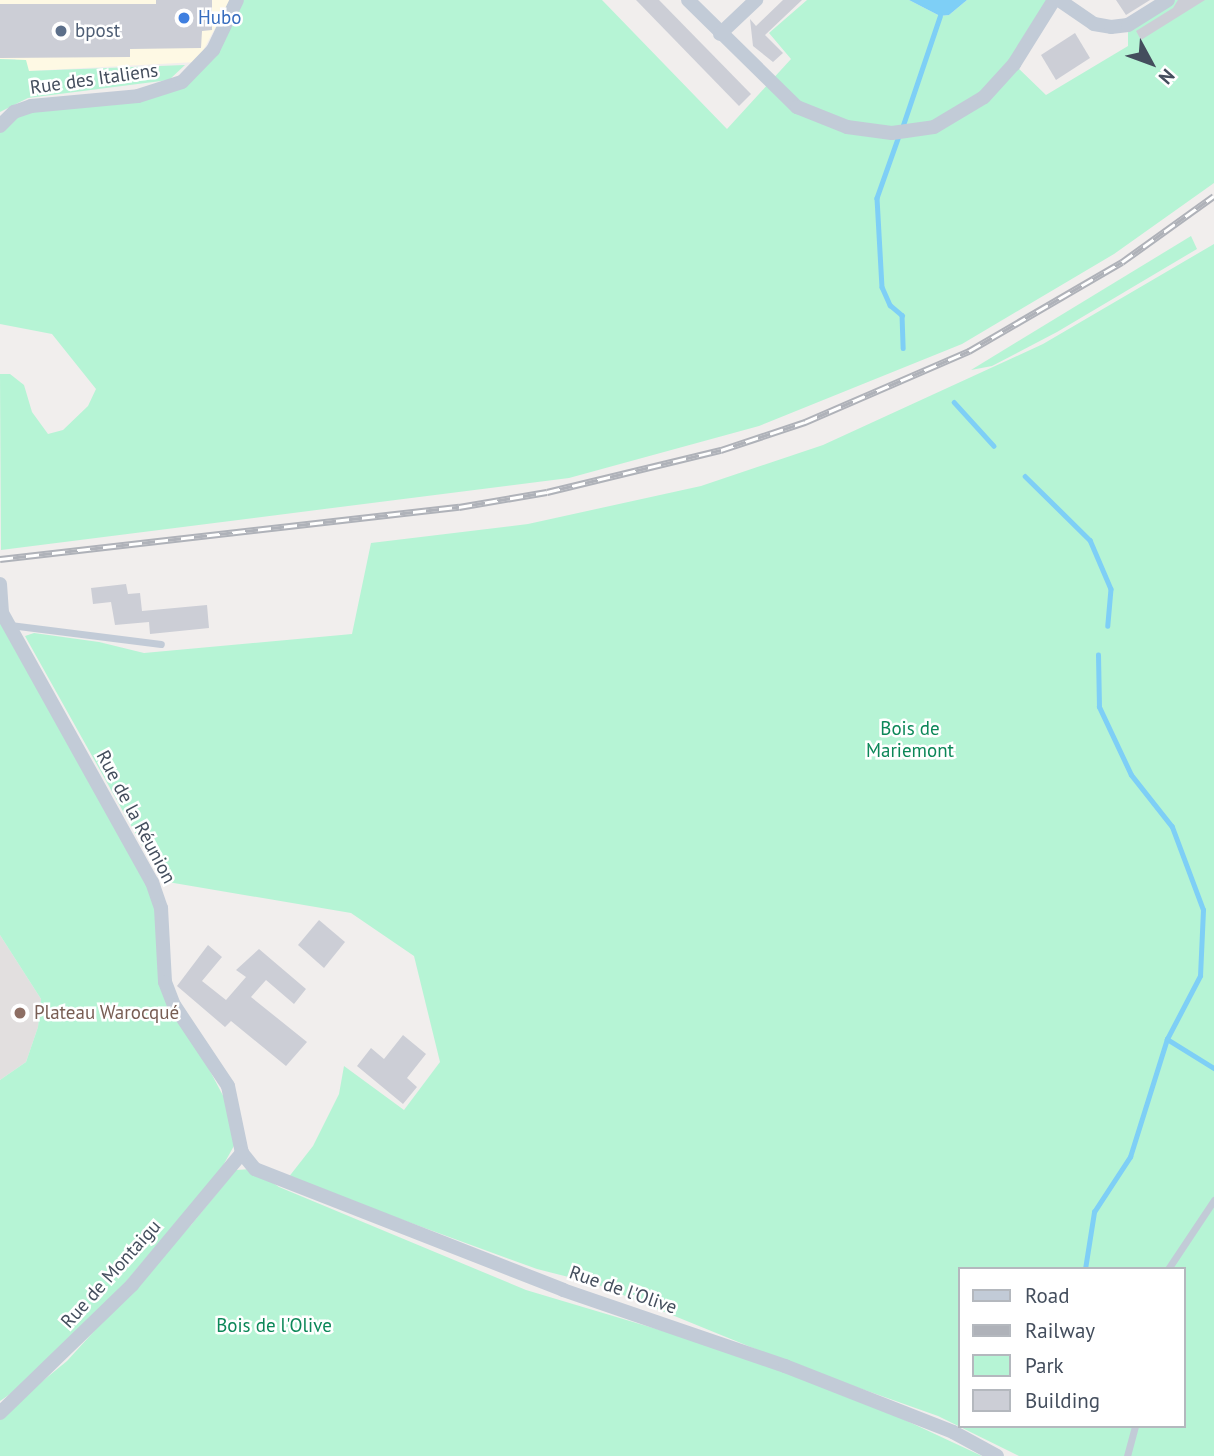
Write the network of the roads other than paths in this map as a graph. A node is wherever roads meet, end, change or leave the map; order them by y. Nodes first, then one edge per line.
1 (237, 0) edge
2 (688, 0) edge
3 (756, 0) edge
4 (1057, 0) edge
5 (1168, 0) edge
6 (720, 34) junction
7 (0, 126) edge
8 (0, 584) edge
9 (10, 625) junction
10 (161, 644) dead end
11 (242, 1153) junction
12 (1214, 1200) edge
13 (1169, 1267) edge
14 (0, 1413) edge
15 (1134, 1428) edge
16 (997, 1456) edge
17 (1127, 1456) edge

1 - 7 street, Rue des Italiens
2 - 6 street
3 - 6 street
4 - 5 street
4 - 6 street
8 - 9 street, Rue de la Réunion
9 - 10 lane
9 - 11 street, Rue de la Réunion
11 - 14 street, Rue de Montaigu
11 - 16 street, Rue de l'Olive
12 - 13 lane
15 - 17 lane

